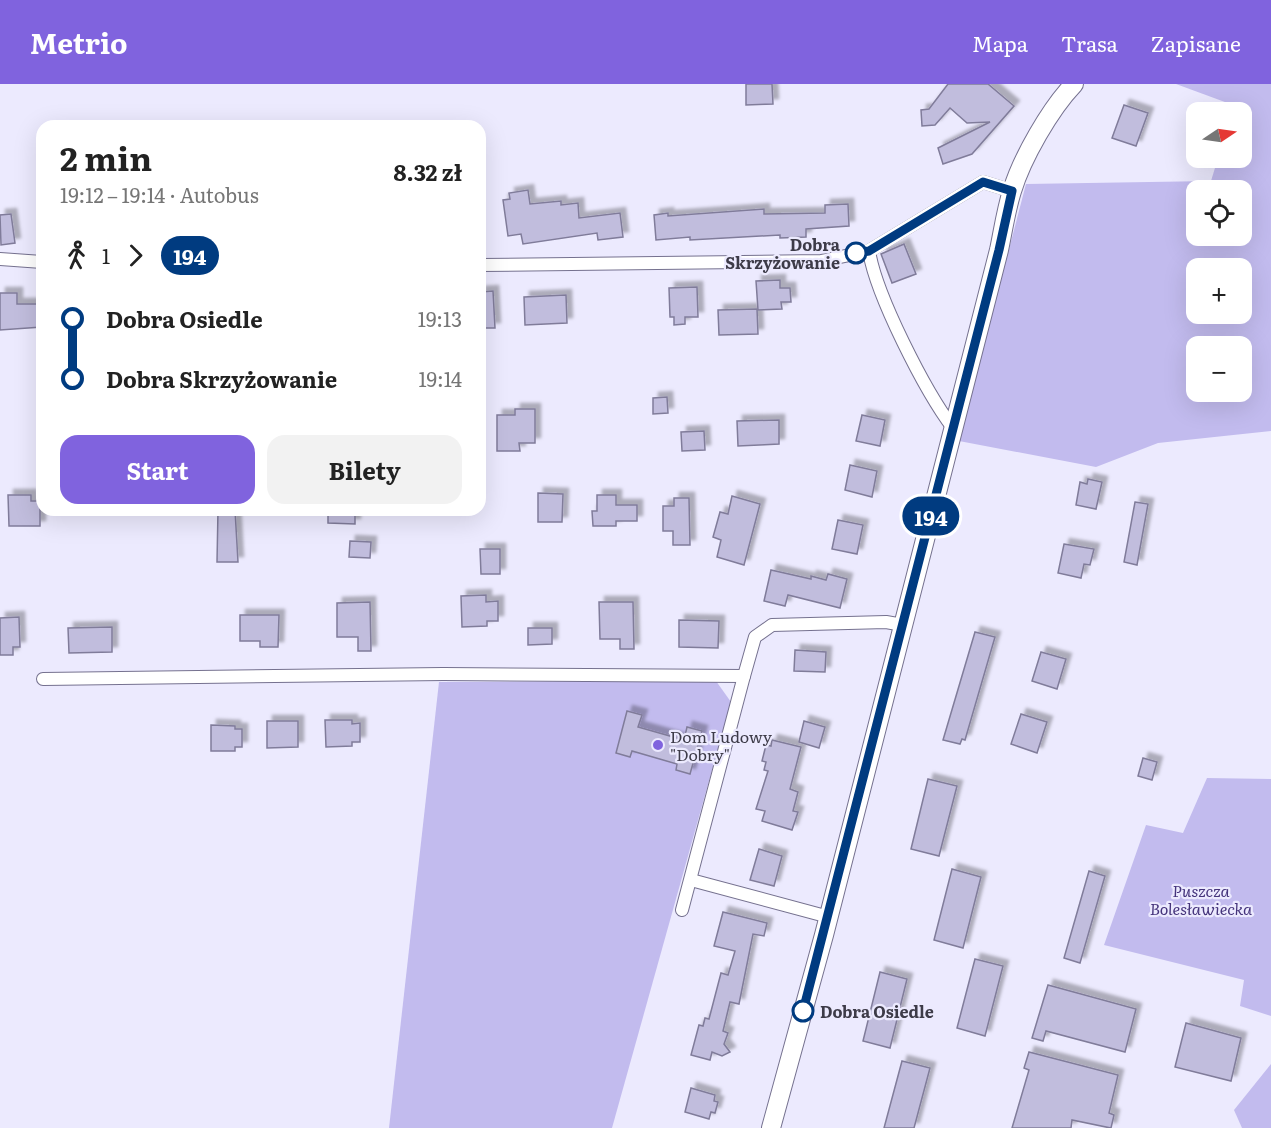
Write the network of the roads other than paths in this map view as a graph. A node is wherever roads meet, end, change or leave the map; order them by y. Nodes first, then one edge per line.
1 (1074, 84) edge
2 (1012, 191) junction
3 (869, 251) junction
4 (0, 259) edge
5 (36, 262) edge
6 (486, 265) edge
7 (953, 428) junction
8 (903, 625) junction
9 (744, 676) junction
10 (43, 679) dead end
11 (691, 880) junction
12 (682, 910) dead end
13 (829, 917) junction
14 (771, 1128) edge

1 - 2 main road
2 - 3 street
2 - 7 main road
3 - 6 street
3 - 7 street
4 - 5 street
7 - 8 main road
8 - 9 street
8 - 13 main road
9 - 10 street
9 - 11 street
11 - 12 street
11 - 13 street
13 - 14 main road

